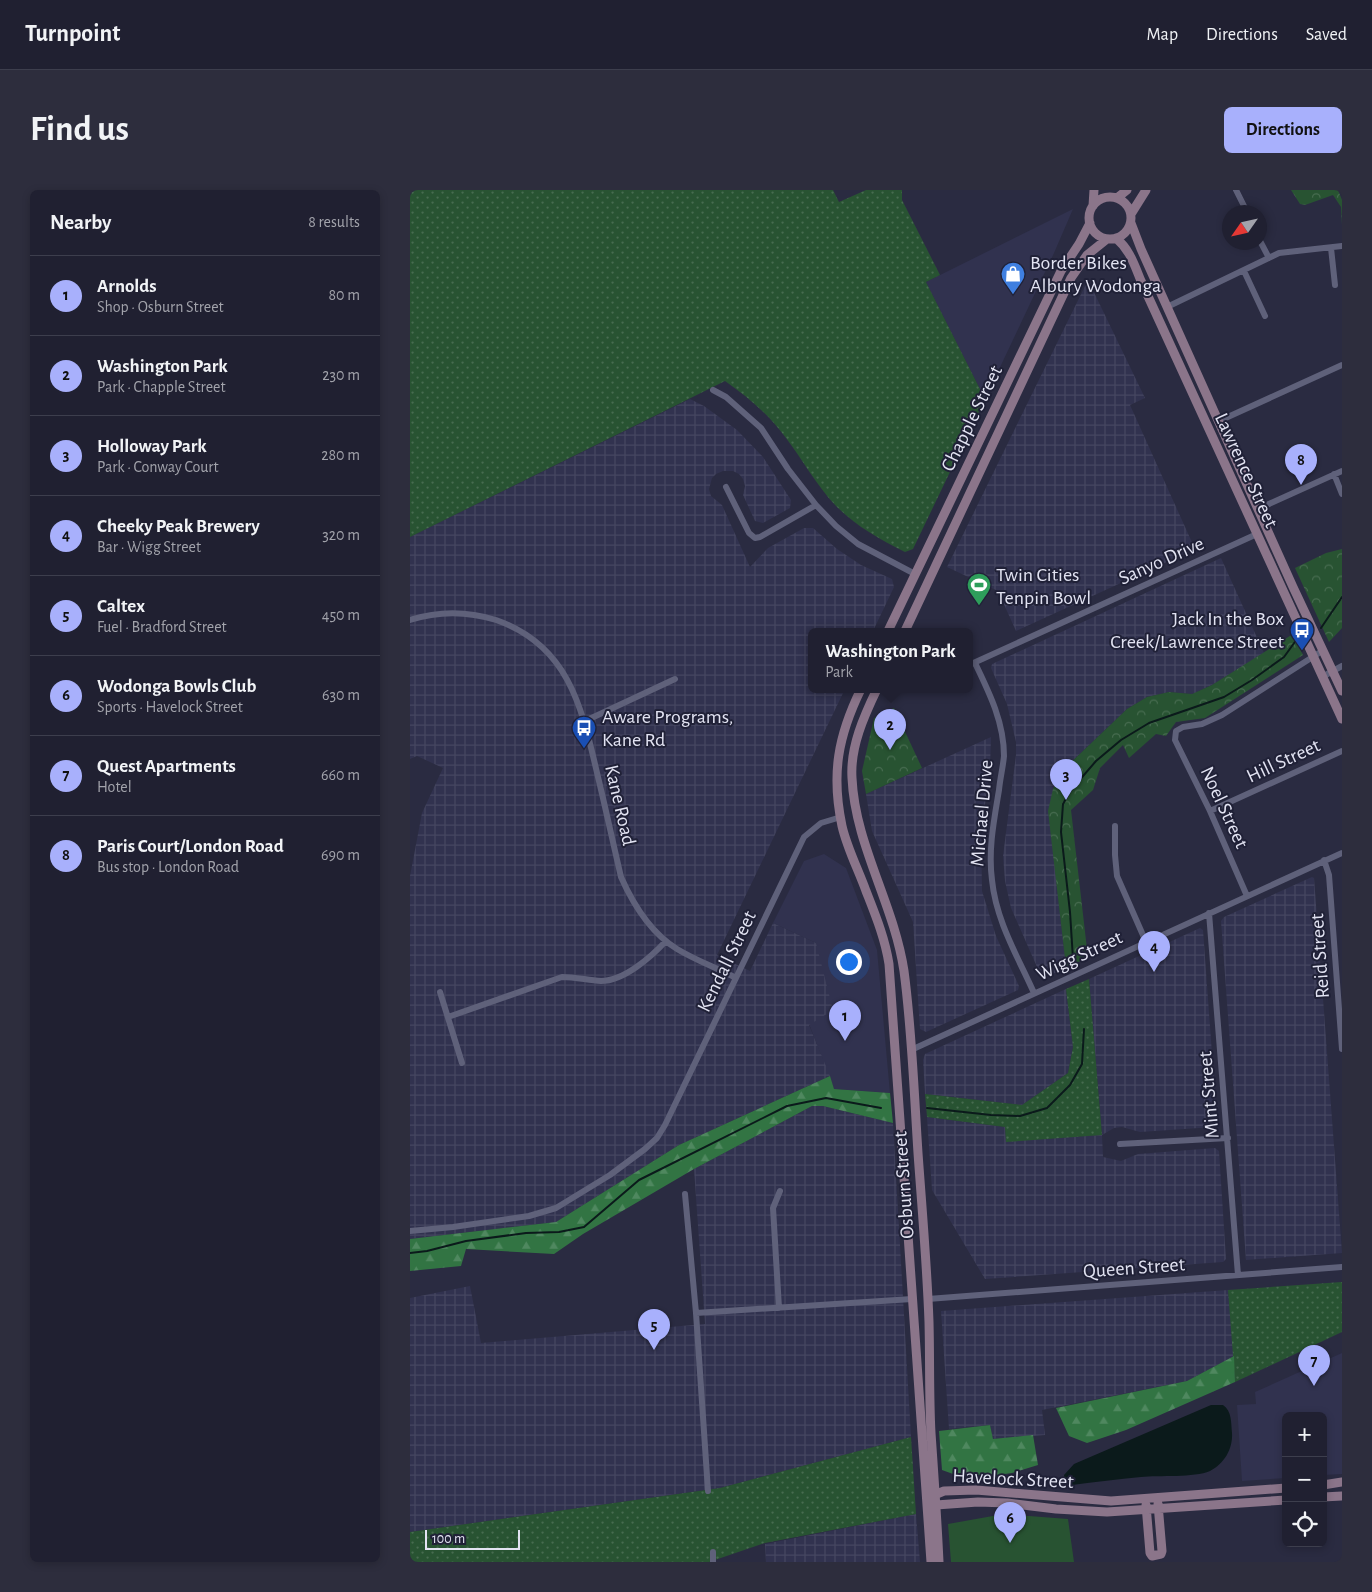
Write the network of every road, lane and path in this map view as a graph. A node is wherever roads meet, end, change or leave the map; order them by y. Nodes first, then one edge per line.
1 (1094, 190) edge
2 (1127, 190) edge
3 (1146, 190) edge
4 (1236, 190) edge
5 (1112, 195) edge
6 (1244, 205) edge
7 (1093, 206) junction
8 (1131, 218) junction
9 (1090, 223) junction
10 (1111, 239) junction
11 (1342, 246) edge
12 (1331, 248) junction
13 (1265, 250) edge
14 (1269, 258) junction
15 (1244, 271) junction
16 (1335, 285) dead end
17 (1166, 307) junction
18 (1156, 313) junction
19 (1264, 316) dead end
20 (1342, 365) edge
21 (713, 390) dead end
22 (1219, 421) junction
23 (1342, 471) edge
24 (1334, 474) junction
25 (726, 487) dead end
26 (1342, 494) edge
27 (816, 505) junction
28 (1258, 510) junction
29 (1248, 514) junction
30 (1267, 530) junction
31 (1257, 534) junction
32 (915, 574) junction
33 (930, 580) junction
34 (410, 620) edge
35 (889, 628) edge
36 (906, 628) edge
37 (1322, 651) junction
38 (1314, 657) junction
39 (973, 664) edge
40 (973, 666) edge
41 (1342, 666) edge
42 (1332, 671) junction
43 (1322, 677) junction
44 (675, 679) dead end
45 (1342, 691) edge
46 (859, 693) edge
47 (875, 693) edge
48 (1342, 720) edge
49 (584, 721) junction
50 (1342, 751) edge
51 (1210, 811) junction
52 (856, 814) junction
53 (841, 817) junction
54 (1115, 826) dead end
55 (1342, 852) edge
56 (1324, 860) junction
57 (1247, 896) junction
58 (1209, 913) junction
59 (666, 941) junction
60 (1146, 942) junction
61 (736, 978) junction
62 (440, 992) dead end
63 (1034, 993) junction
64 (448, 1017) junction
65 (1342, 1049) edge
66 (911, 1050) junction
67 (895, 1054) junction
68 (462, 1063) dead end
69 (1228, 1138) junction
70 (1120, 1144) dead end
71 (780, 1191) dead end
72 (685, 1194) dead end
73 (410, 1231) edge
74 (1342, 1267) edge
75 (1238, 1275) junction
76 (912, 1299) junction
77 (928, 1299) junction
78 (780, 1308) junction
79 (696, 1313) junction
80 (1342, 1482) edge
81 (1327, 1484) edge
82 (1282, 1488) edge
83 (708, 1490) dead end
84 (936, 1493) junction
85 (1342, 1496) edge
86 (1327, 1497) edge
87 (1157, 1498) junction
88 (1145, 1499) junction
89 (925, 1500) junction
90 (1282, 1500) edge
91 (936, 1505) junction
92 (1159, 1509) junction
93 (1147, 1510) junction
94 (712, 1552) dead end
95 (713, 1562) edge
96 (930, 1562) edge
97 (939, 1562) edge

1 - 7 street
2 - 5 street
3 - 8 street
4 - 6 street
5 - 7 street
5 - 8 street
7 - 9 street
8 - 10 street
8 - 17 street, Lawrence Street
9 - 10 street
9 - 32 street, Chapple Street
10 - 18 street, Lawrence Street
10 - 33 street, Chapple Street
11 - 12 street
12 - 14 street
12 - 16 street
13 - 14 street
14 - 15 street
15 - 17 street
15 - 19 street
17 - 18 street
17 - 22 street, Lawrence Street
18 - 29 street, Lawrence Street
20 - 22 street
21 - 27 street
22 - 28 street, Lawrence Street
23 - 24 street
24 - 26 street
24 - 28 street
25 - 27 street
27 - 32 street
28 - 29 street
28 - 30 street, Lawrence Street
29 - 31 street, Lawrence Street
30 - 31 street
30 - 37 street, Lawrence Street
31 - 38 street, Lawrence Street
31 - 39 street, Sanyo Drive
32 - 33 street
32 - 35 street, Chapple Street
33 - 36 street, Chapple Street
34 - 49 street, Kane Road
37 - 38 street
37 - 42 street, Lawrence Street
38 - 43 street, Lawrence Street
38 - 51 street, Noel Street
40 - 63 street, Michael Drive
41 - 42 street
42 - 43 street
42 - 45 street, Lawrence Street
43 - 48 street, Lawrence Street
44 - 49 street
46 - 53 street
47 - 52 street
49 - 59 street, Kane Road
50 - 51 street, Hill Street
51 - 57 street, Noel Street
52 - 53 street
52 - 66 street, Osburn Street
53 - 61 street, Kendall Street
53 - 67 street, Osburn Street
54 - 60 street
55 - 56 street, Wigg Street
56 - 57 street, Wigg Street
56 - 65 street, Reid Street
57 - 58 street, Wigg Street
58 - 60 street, Wigg Street
58 - 69 street, Mint Street
59 - 61 street, Kane Road
59 - 64 street
60 - 63 street, Wigg Street
61 - 73 street, Kendall Street
62 - 64 street
63 - 66 street, Wigg Street
64 - 68 street
66 - 67 street
66 - 77 street, Osburn Street
67 - 76 street, Osburn Street
69 - 70 street
69 - 75 street, Mint Street
71 - 78 street
72 - 79 street
74 - 75 street, Queen Street
75 - 77 street, Queen Street
76 - 77 street
76 - 78 street
76 - 89 street, Osburn Street
77 - 84 street, Osburn Street
78 - 79 street
79 - 83 street
80 - 81 street
82 - 87 street, Havelock Street
84 - 88 street, Havelock Street
84 - 89 street, Havelock Street
84 - 91 street, Osburn Street
85 - 86 street
87 - 88 street, Havelock Street
87 - 92 street
88 - 93 street
89 - 91 street, Havelock Street
89 - 96 street, Osburn Street
90 - 92 street, Havelock Street
91 - 93 street, Havelock Street
91 - 97 street, Osburn Street
92 - 93 street, Havelock Street
92 - 93 street
94 - 95 street

